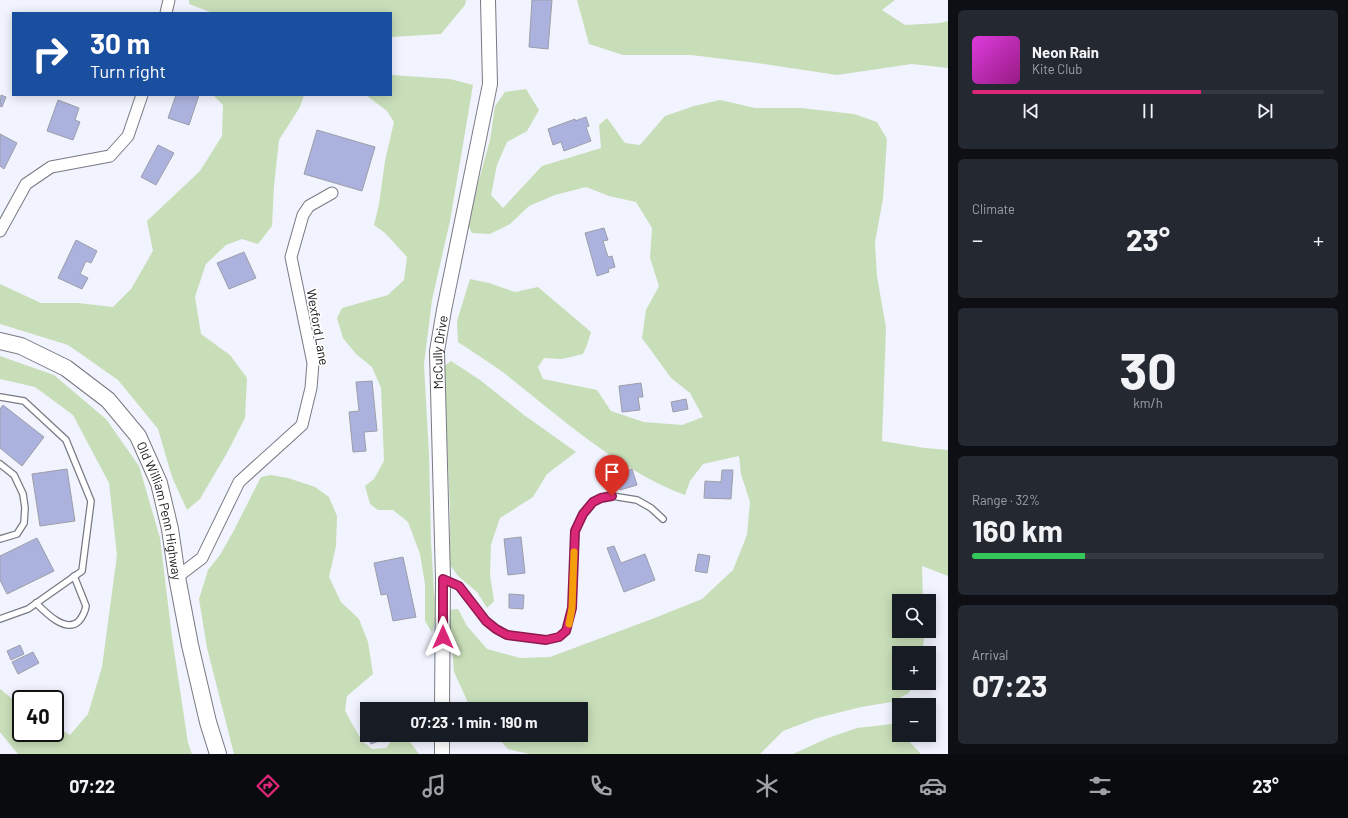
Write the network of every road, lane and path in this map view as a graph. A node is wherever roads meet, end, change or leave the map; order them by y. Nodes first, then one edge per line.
1 (169, 0) edge
2 (488, 0) edge
3 (166, 12) edge
4 (142, 96) edge
5 (332, 193) dead end
6 (0, 231) edge
7 (0, 341) edge
8 (0, 397) edge
9 (0, 464) edge
10 (663, 519) dead end
11 (0, 539) edge
12 (74, 576) junction
13 (177, 577) junction
14 (443, 579) junction
15 (36, 603) junction
16 (0, 619) edge
17 (442, 702) edge
18 (442, 742) edge
19 (218, 754) edge
20 (442, 754) edge

1 - 3 street
2 - 14 street, McCully Drive
4 - 6 street
5 - 13 street, Wexford Lane
7 - 13 main road, Old William Penn Highway
8 - 12 lane
9 - 11 lane
10 - 14 lane
12 - 15 lane
12 - 15 lane
13 - 19 main road, Old William Penn Highway
14 - 17 street, McCully Drive
15 - 16 lane
18 - 20 street

